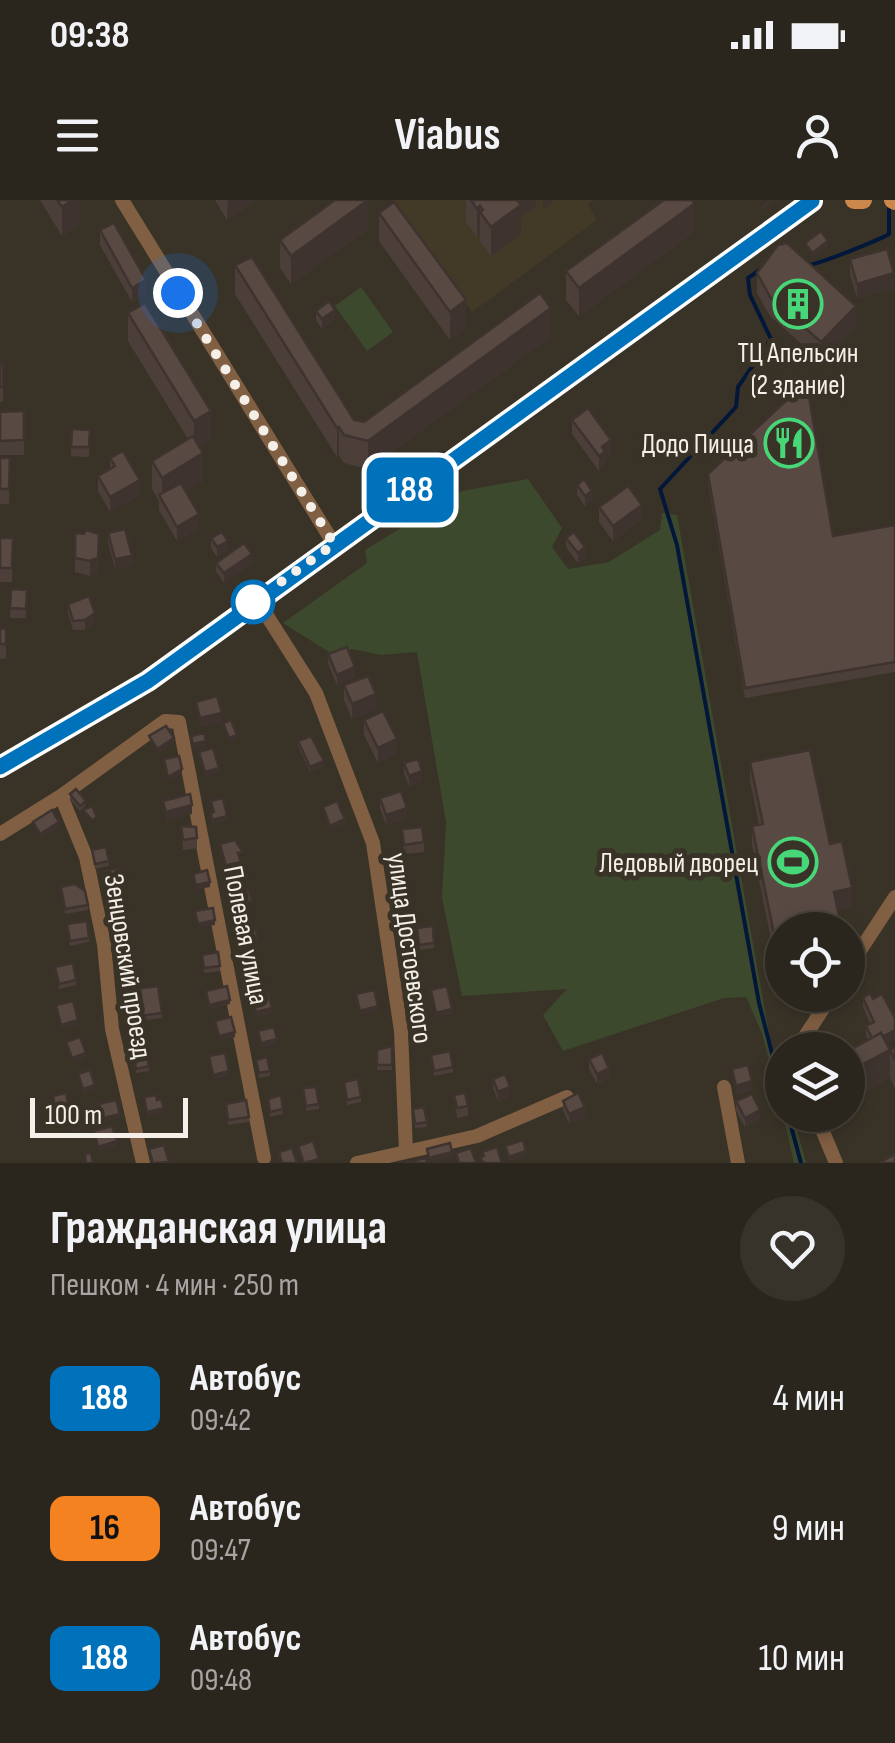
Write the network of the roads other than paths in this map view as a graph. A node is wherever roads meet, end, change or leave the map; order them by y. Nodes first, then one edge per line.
1 (122, 200) edge
2 (812, 200) edge
3 (854, 200) edge
4 (863, 200) edge
5 (334, 544) junction
6 (257, 600) junction
7 (0, 767) edge
8 (61, 796) junction
9 (0, 834) edge
10 (895, 896) edge
11 (865, 943) edge
12 (724, 1087) dead end
13 (567, 1097) edge
14 (823, 1132) edge
15 (406, 1150) junction
16 (141, 1155) edge
17 (264, 1158) dead end
18 (382, 1159) edge
19 (357, 1163) edge
20 (738, 1163) edge
21 (836, 1163) edge

1 - 5 street
2 - 5 main road
3 - 4 main road
5 - 6 main road
6 - 7 main road
6 - 15 street, улица Достоевского
8 - 9 street
8 - 16 street, Зенцовский проезд
8 - 17 street, Полевая улица
10 - 11 street
12 - 20 street
13 - 15 street
14 - 21 street
15 - 18 street
18 - 19 street

